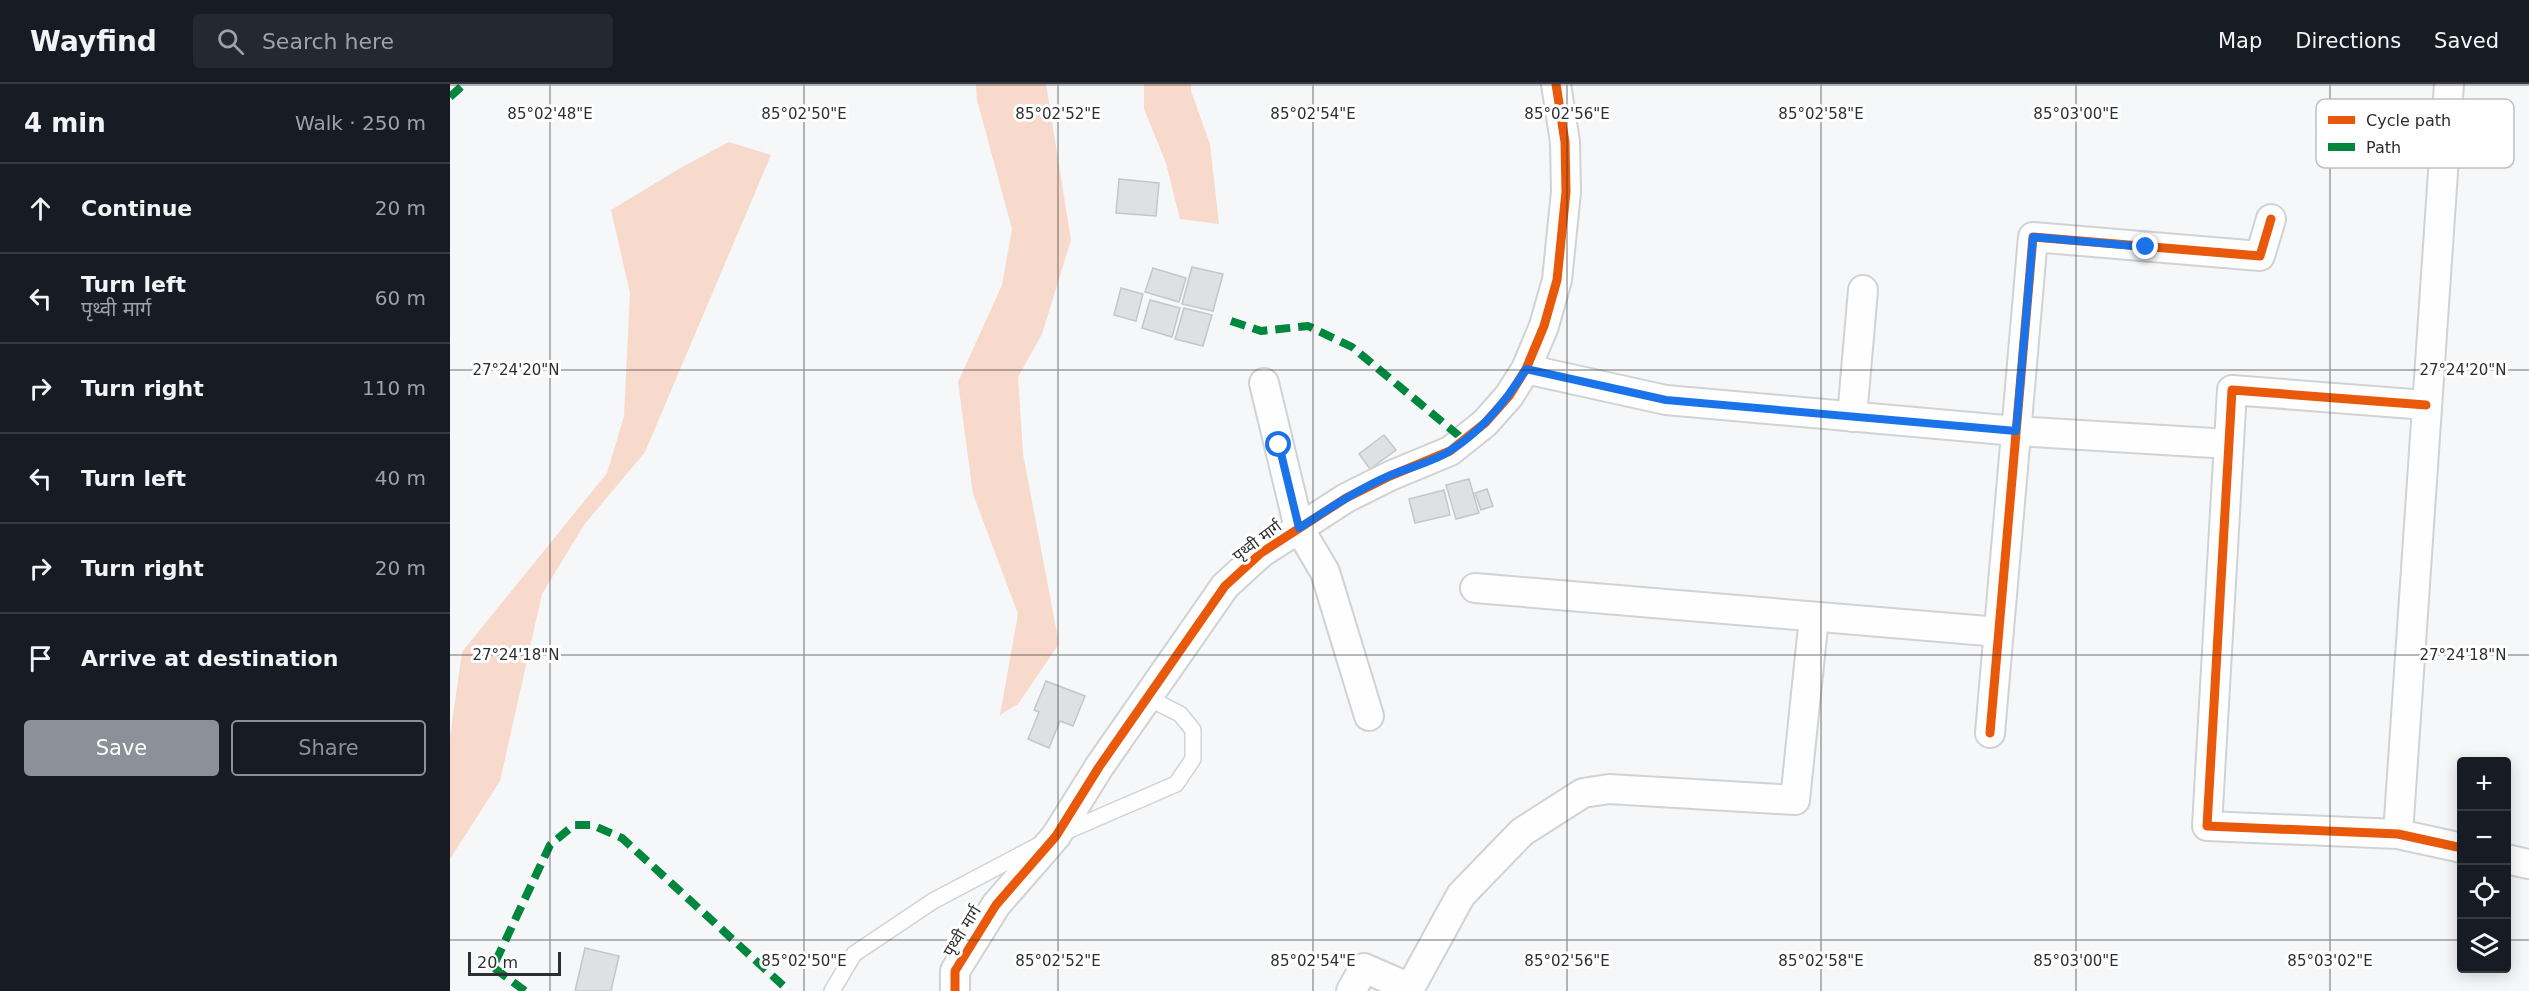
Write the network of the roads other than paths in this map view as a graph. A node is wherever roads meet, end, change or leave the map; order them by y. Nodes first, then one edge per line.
1 (1556, 84) edge
2 (2449, 84) edge
3 (2448, 99) edge
4 (2443, 168) edge
5 (2271, 219) dead end
6 (1863, 290) dead end
7 (1526, 369) junction
8 (1264, 383) dead end
9 (2426, 405) junction
10 (1852, 417) junction
11 (2016, 431) junction
12 (2229, 444) junction
13 (1299, 528) junction
14 (1475, 588) dead end
15 (1814, 617) junction
16 (1999, 633) junction
17 (1148, 698) junction
18 (1369, 716) dead end
19 (1990, 733) dead end
20 (2398, 834) junction
21 (1056, 836) junction
22 (2457, 847) edge
23 (2511, 860) edge
24 (2529, 864) edge
25 (832, 991) edge
26 (955, 991) edge
27 (1351, 991) edge

1 - 7 street, पृथ्वी मार्ग
2 - 3 street
4 - 9 street
5 - 11 street
6 - 10 street
7 - 10 street
7 - 13 street, पृथ्वी मार्ग
8 - 13 street
9 - 12 street
9 - 20 street
10 - 11 street
11 - 12 street
11 - 16 street
12 - 20 street
13 - 17 street, पृथ्वी मार्ग
13 - 18 street
14 - 15 street
15 - 16 street
15 - 27 street
16 - 19 street
17 - 21 street, पृथ्वी मार्ग
17 - 21 lane
20 - 22 street
21 - 25 lane
21 - 26 street, पृथ्वी मार्ग
23 - 24 street

